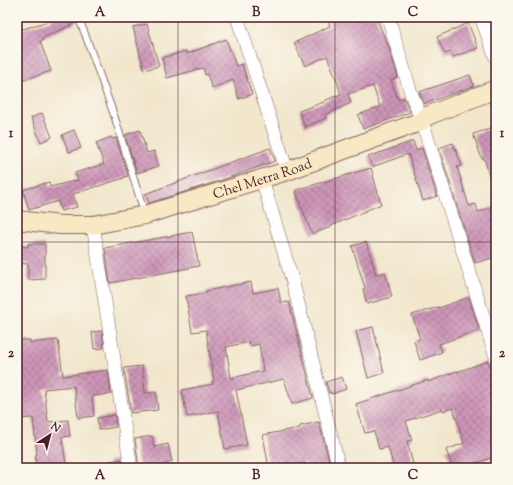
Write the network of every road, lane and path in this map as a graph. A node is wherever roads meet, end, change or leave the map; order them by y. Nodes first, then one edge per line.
1 (78, 17) edge
2 (237, 17) edge
3 (388, 17) edge
4 (481, 17) edge
5 (496, 58) edge
6 (496, 89) edge
7 (422, 121) junction
8 (287, 171) junction
9 (262, 179) junction
10 (145, 216) junction
11 (17, 220) edge
12 (93, 225) junction
13 (496, 357) edge
14 (131, 468) edge
15 (339, 468) edge

1 - 10 lane
2 - 8 street
3 - 7 street
4 - 5 street
6 - 7 street, Chel Metra Road
7 - 8 street, Chel Metra Road
7 - 13 street
8 - 9 street, Chel Metra Road
9 - 10 street, Chel Metra Road
9 - 15 street
10 - 12 street, Chel Metra Road
11 - 12 street, Chel Metra Road
12 - 14 street

